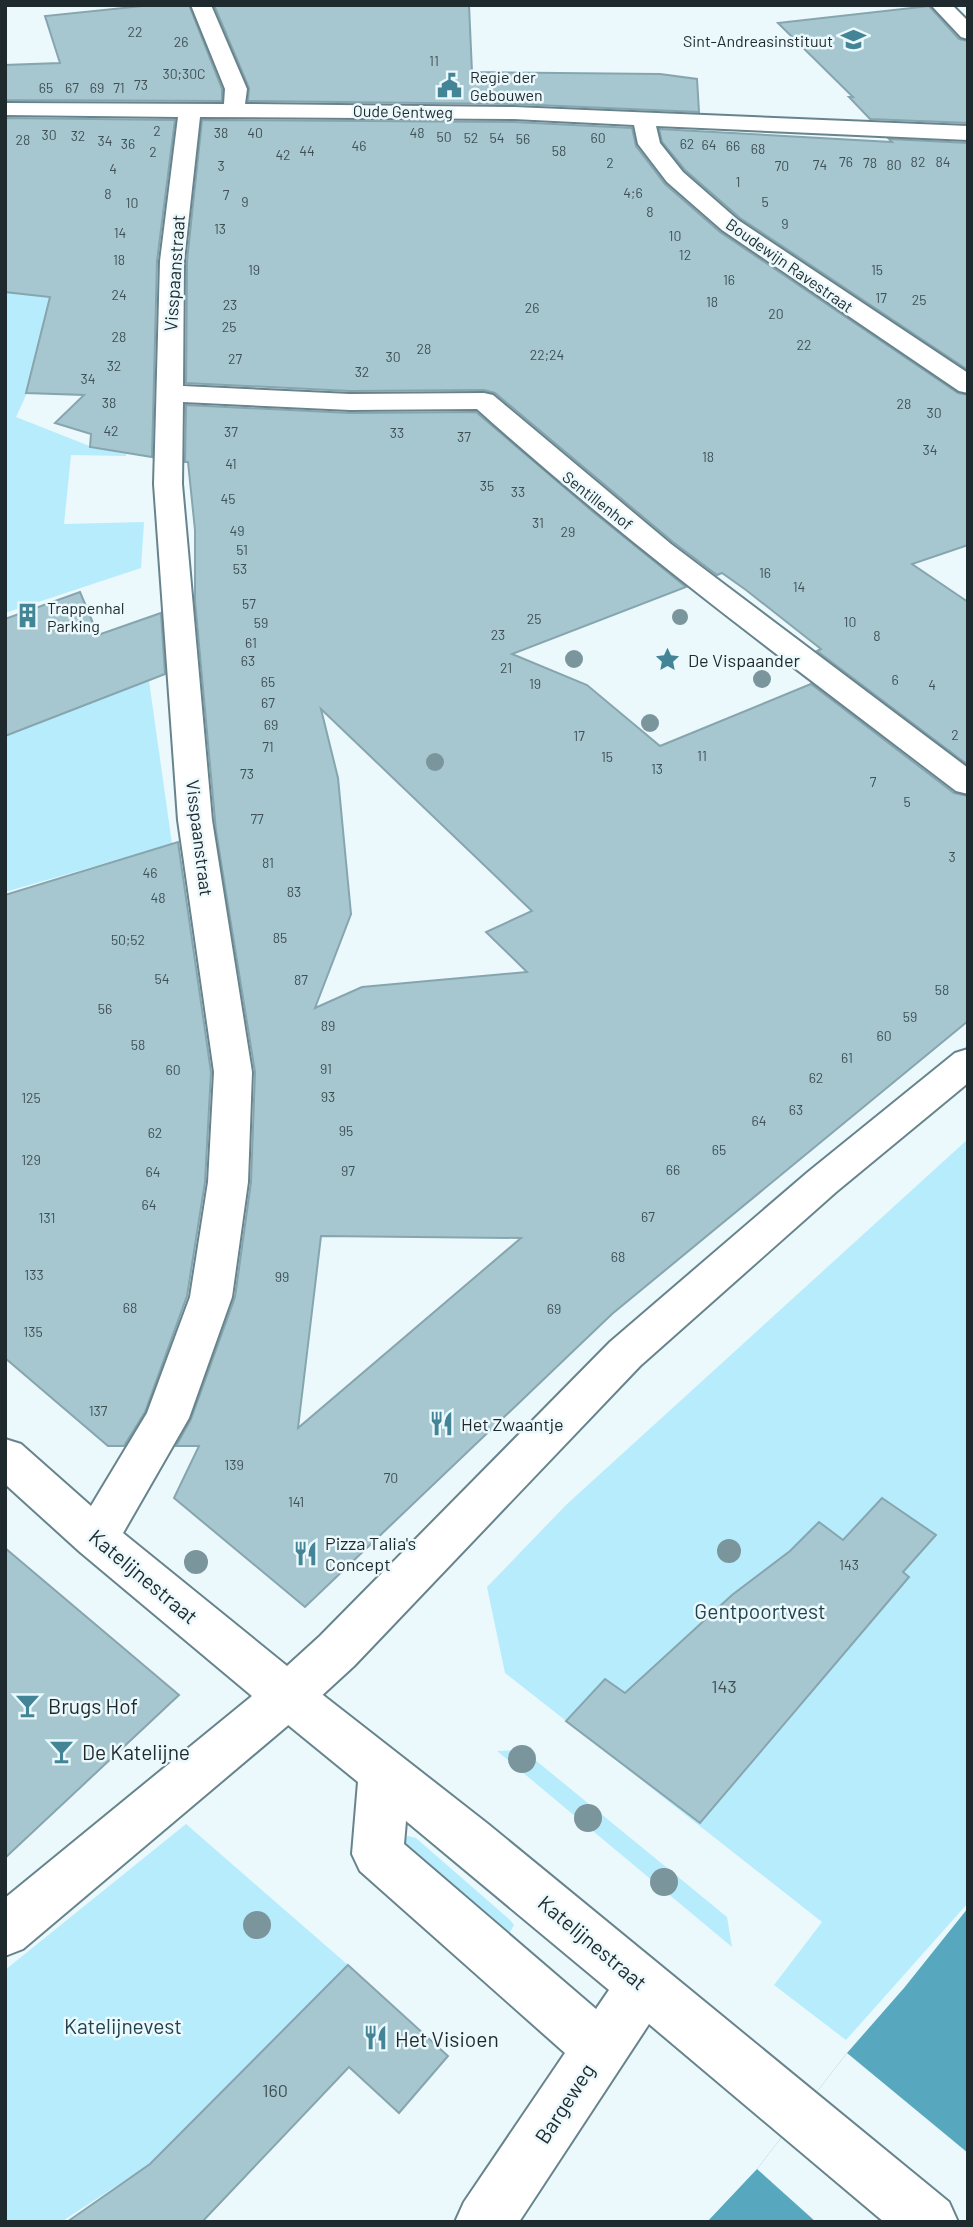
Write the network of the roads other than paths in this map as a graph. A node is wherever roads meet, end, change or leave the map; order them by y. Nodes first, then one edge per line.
1 (201, 5) edge
2 (941, 5) edge
3 (968, 33) edge
4 (5, 109) edge
5 (190, 110) junction
6 (234, 111) junction
7 (644, 118) junction
8 (968, 133) edge
9 (968, 385) edge
10 (169, 393) junction
11 (968, 783) edge
12 (968, 1062) edge
13 (5, 1457) edge
14 (96, 1538) junction
15 (288, 1696) junction
16 (384, 1773) junction
17 (5, 1931) edge
18 (645, 1985) junction
19 (600, 2048) junction
20 (484, 2222) edge
21 (929, 2222) edge

1 - 6 street
2 - 3 street
4 - 5 street, Oude Gentweg
5 - 6 street, Oude Gentweg
5 - 10 street, Visspaanstraat
6 - 7 street, Oude Gentweg
7 - 8 street, Oude Gentweg
7 - 9 street, Boudewijn Ravestraat
10 - 11 street, Sentillenhof
10 - 14 street, Visspaanstraat
12 - 15 street
13 - 14 street, Katelijnestraat
14 - 15 street, Katelijnestraat
15 - 16 street, Katelijnestraat
15 - 17 street
16 - 18 street, Katelijnestraat
16 - 19 street
18 - 19 street, Bargeweg
18 - 21 street, Katelijnestraat
19 - 20 street, Bargeweg

